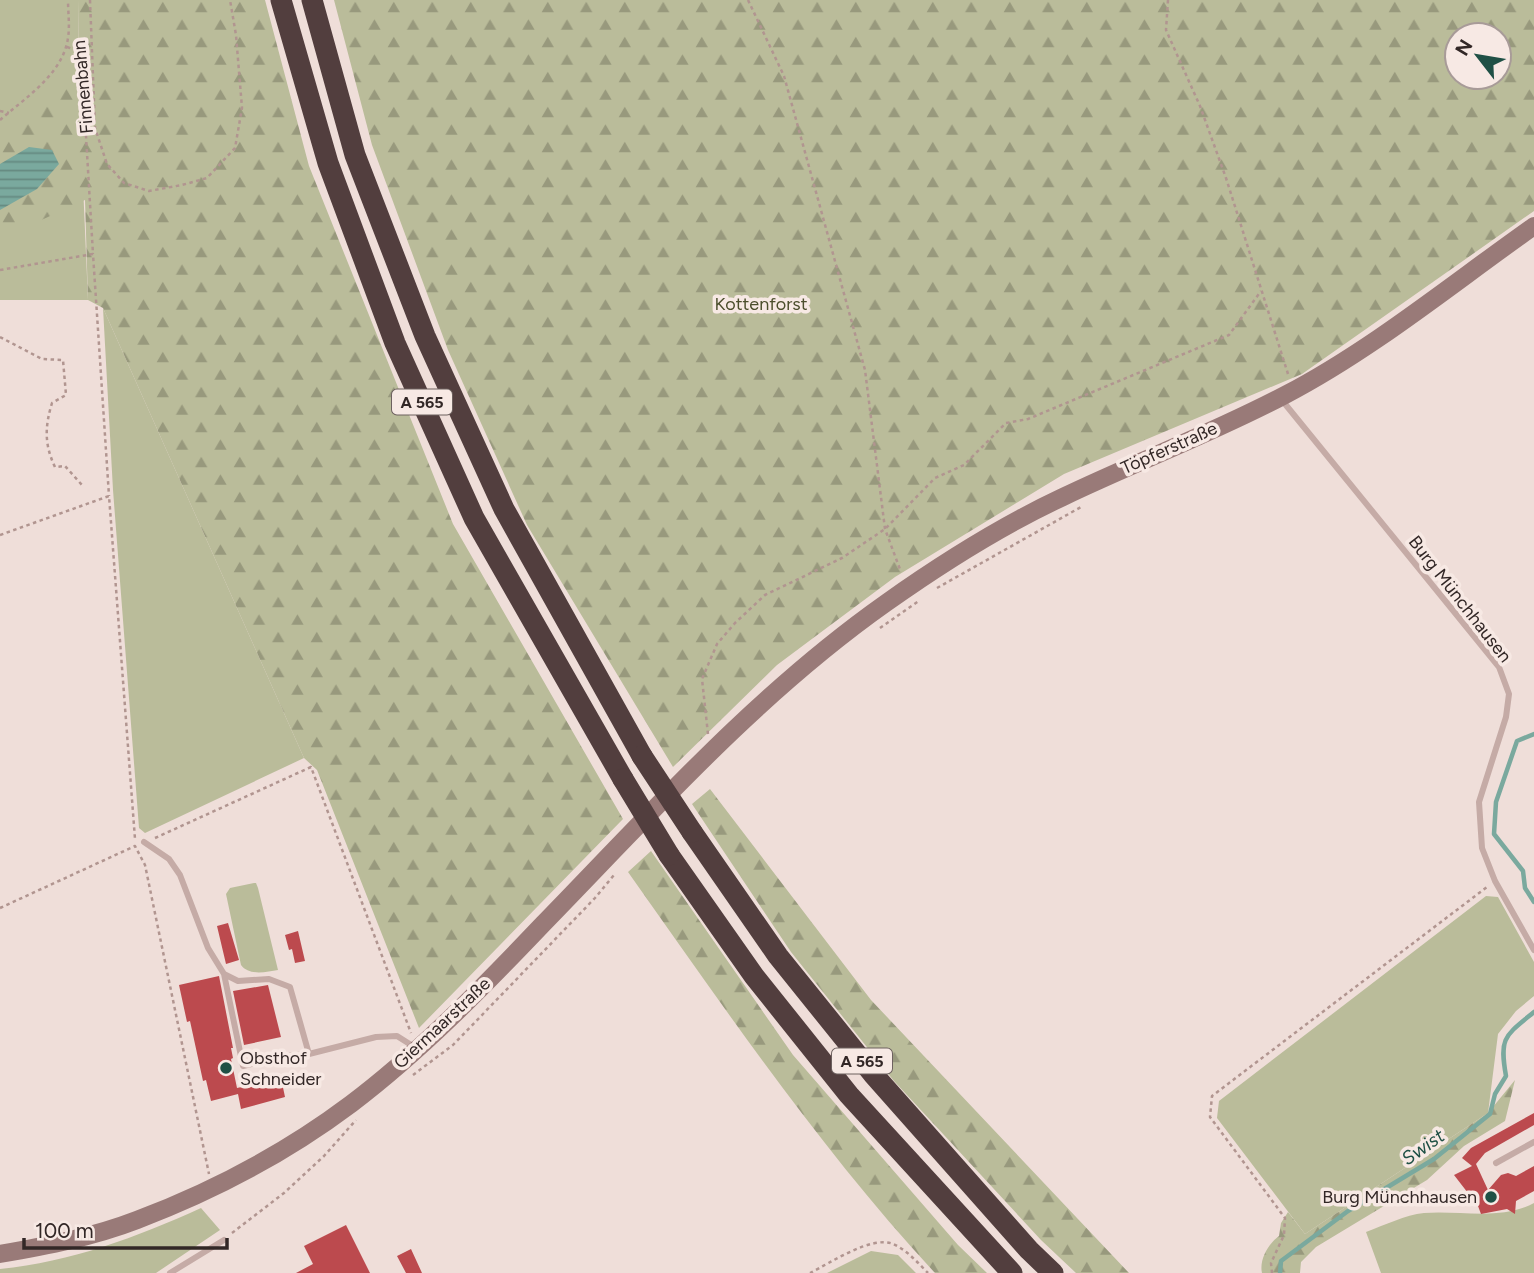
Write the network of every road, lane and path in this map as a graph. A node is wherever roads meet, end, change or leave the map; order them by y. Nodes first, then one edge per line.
1 (68, 0) edge
2 (90, 0) edge
3 (230, 0) edge
4 (281, 0) edge
5 (312, 0) edge
6 (748, 0) edge
7 (1168, 0) edge
8 (66, 47) junction
9 (81, 52) junction
10 (91, 52) junction
11 (0, 111) edge
12 (9, 113) junction
13 (0, 120) edge
14 (1534, 226) edge
15 (93, 254) junction
16 (0, 270) edge
17 (1261, 291) junction
18 (0, 337) edge
19 (1288, 400) junction
20 (82, 485) dead end
21 (108, 496) junction
22 (1082, 507) dead end
23 (885, 529) junction
24 (0, 535) edge
25 (932, 591) dead end
26 (914, 597) junction
27 (881, 628) dead end
28 (803, 666) joint
29 (717, 745) junction
30 (144, 842) junction
31 (135, 846) junction
32 (621, 866) dead end
33 (1495, 881) junction
34 (0, 908) edge
35 (1534, 950) edge
36 (224, 974) junction
37 (417, 1049) junction
38 (309, 1054) junction
39 (410, 1077) dead end
40 (362, 1116) dead end
41 (1534, 1142) edge
42 (1496, 1163) dead end
43 (212, 1187) junction
44 (224, 1240) joint
45 (0, 1254) edge
46 (170, 1273) edge
47 (810, 1273) edge
48 (928, 1273) edge
49 (1012, 1273) edge
50 (1053, 1273) edge
51 (1272, 1273) edge

1 - 8 path
2 - 10 path, Finnenbahn
3 - 10 path, Finnenbahn
4 - 49 highway, A 565, bridge
5 - 50 highway, A 565, bridge
6 - 23 path
7 - 17 path
8 - 9 path
8 - 12 path
9 - 10 path
9 - 15 path
11 - 12 path
12 - 13 path
14 - 19 main road, Töpferstraße
15 - 16 path
15 - 21 path
17 - 19 path
17 - 23 path
18 - 20 path
19 - 26 main road, Töpferstraße
19 - 33 lane, Burg Münchhausen
21 - 24 path
21 - 31 path
22 - 25 path
23 - 26 path
23 - 29 path
26 - 27 path
26 - 28 main road, Töpferstraße
28 - 29 main road, Giermaarstraße
29 - 37 main road, Giermaarstraße
30 - 31 path
30 - 36 lane
30 - 37 path
31 - 34 path
31 - 43 path
32 - 39 path
33 - 35 lane, Burg Münchhausen
33 - 51 path
36 - 38 lane
36 - 38 lane
37 - 38 lane
37 - 43 main road, Giermaarstraße
40 - 44 path
41 - 42 lane
43 - 45 main road, Giermaarstraße
44 - 46 lane
47 - 48 path

